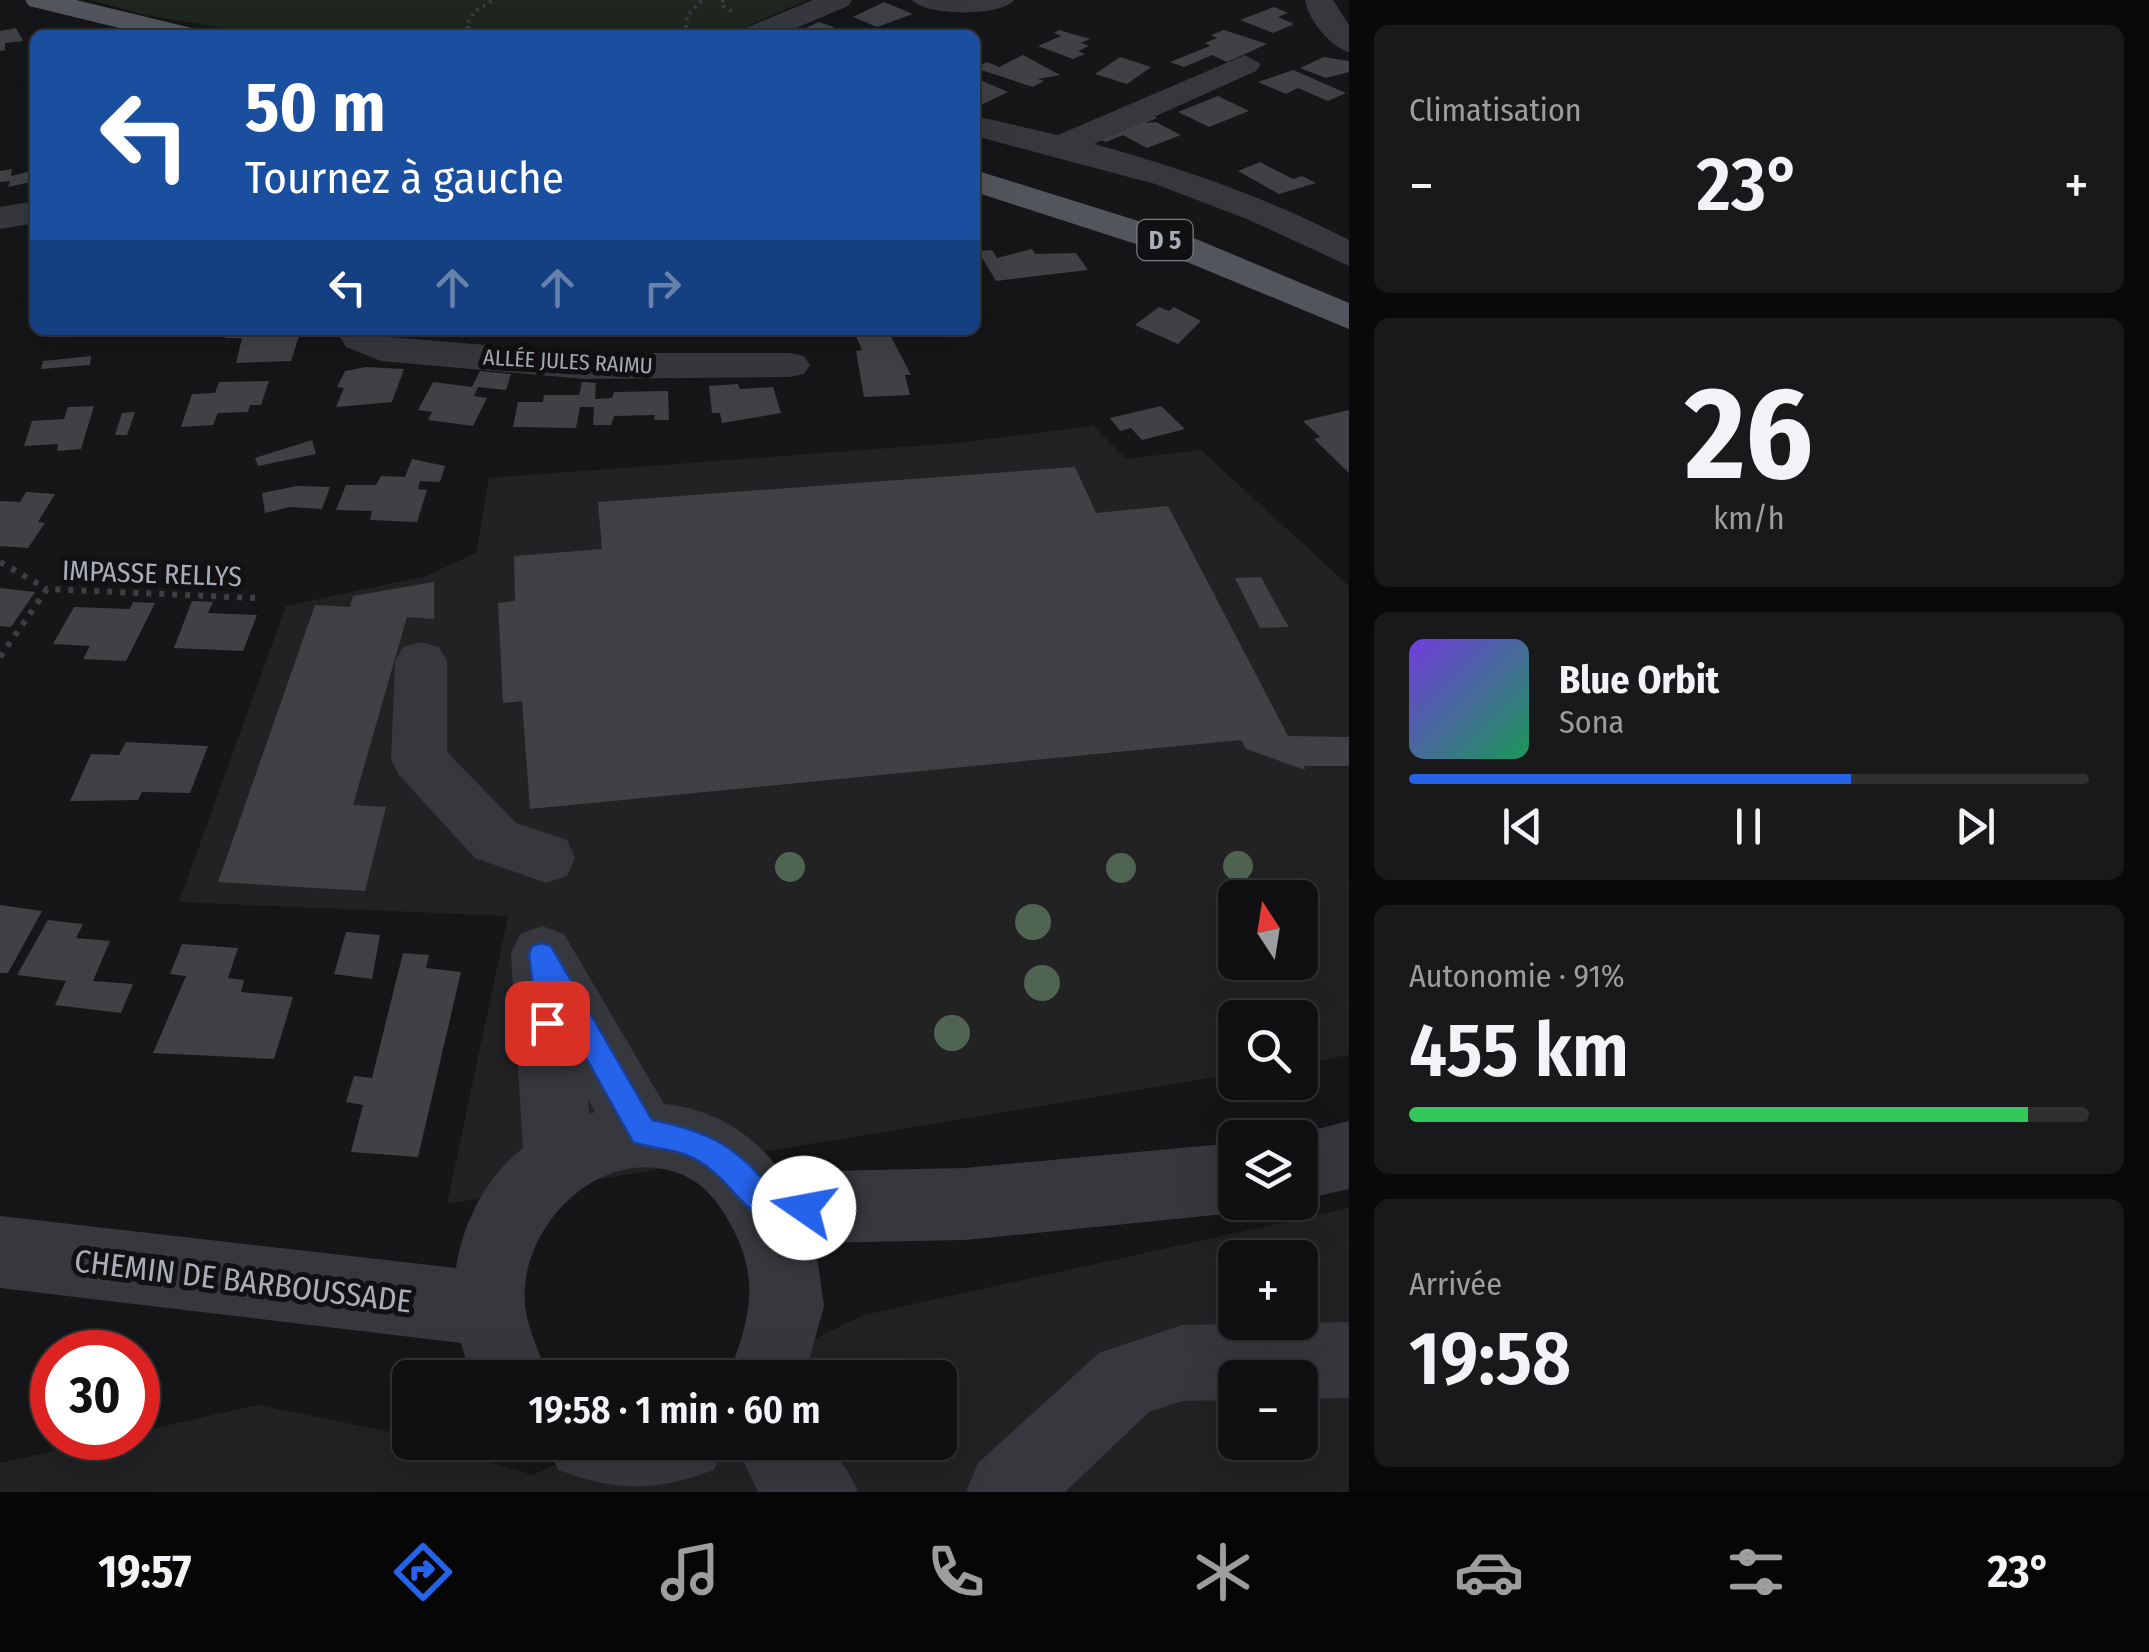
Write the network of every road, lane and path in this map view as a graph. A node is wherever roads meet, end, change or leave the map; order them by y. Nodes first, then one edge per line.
1 (39, 0) edge
2 (493, 0) edge
3 (702, 0) edge
4 (838, 0) edge
5 (926, 0) edge
6 (1000, 0) edge
7 (1319, 0) edge
8 (2, 6) edge
9 (96, 30) edge
10 (164, 30) edge
11 (469, 30) edge
12 (686, 30) edge
13 (766, 30) edge
14 (1349, 43) edge
15 (1244, 64) dead end
16 (980, 127) edge
17 (1064, 145) junction
18 (980, 164) edge
19 (980, 183) edge
20 (30, 213) edge
21 (0, 218) edge
22 (1349, 255) edge
23 (1349, 296) edge
24 (1349, 318) edge
25 (358, 335) edge
26 (581, 348) edge
27 (789, 365) dead end
28 (0, 562) edge
29 (47, 588) junction
30 (255, 598) dead end
31 (0, 657) edge
32 (421, 661) dead end
33 (546, 858) dead end
34 (643, 1132) junction
35 (1349, 1155) edge
36 (559, 1160) junction
37 (1318, 1161) edge
38 (1218, 1180) edge
39 (766, 1208) junction
40 (0, 1252) edge
41 (486, 1309) junction
42 (500, 1360) edge
43 (773, 1360) edge
44 (1349, 1360) edge
45 (785, 1460) edge
46 (817, 1492) edge
47 (1008, 1492) edge

1 - 10 main road
2 - 11 path
3 - 12 path
4 - 13 street
5 - 6 street
7 - 14 street
8 - 9 main road
15 - 17 street
16 - 17 street
17 - 22 street
18 - 23 main road, D 5
19 - 24 main road, D 5
20 - 21 street
25 - 26 street, ALLÉE JULES RAIMU
26 - 27 street, ALLÉE JULES RAIMU
28 - 29 path, IMPASSE RELLYS
29 - 30 path, IMPASSE RELLYS
29 - 31 path, IMPASSE RELLYS
32 - 33 street
34 - 36 street
34 - 36 street
34 - 39 street
35 - 37 street
36 - 41 street
38 - 39 street
39 - 43 street
40 - 41 street, CHEMIN DE BARBOUSSADE
41 - 42 street
44 - 47 street
45 - 46 street

